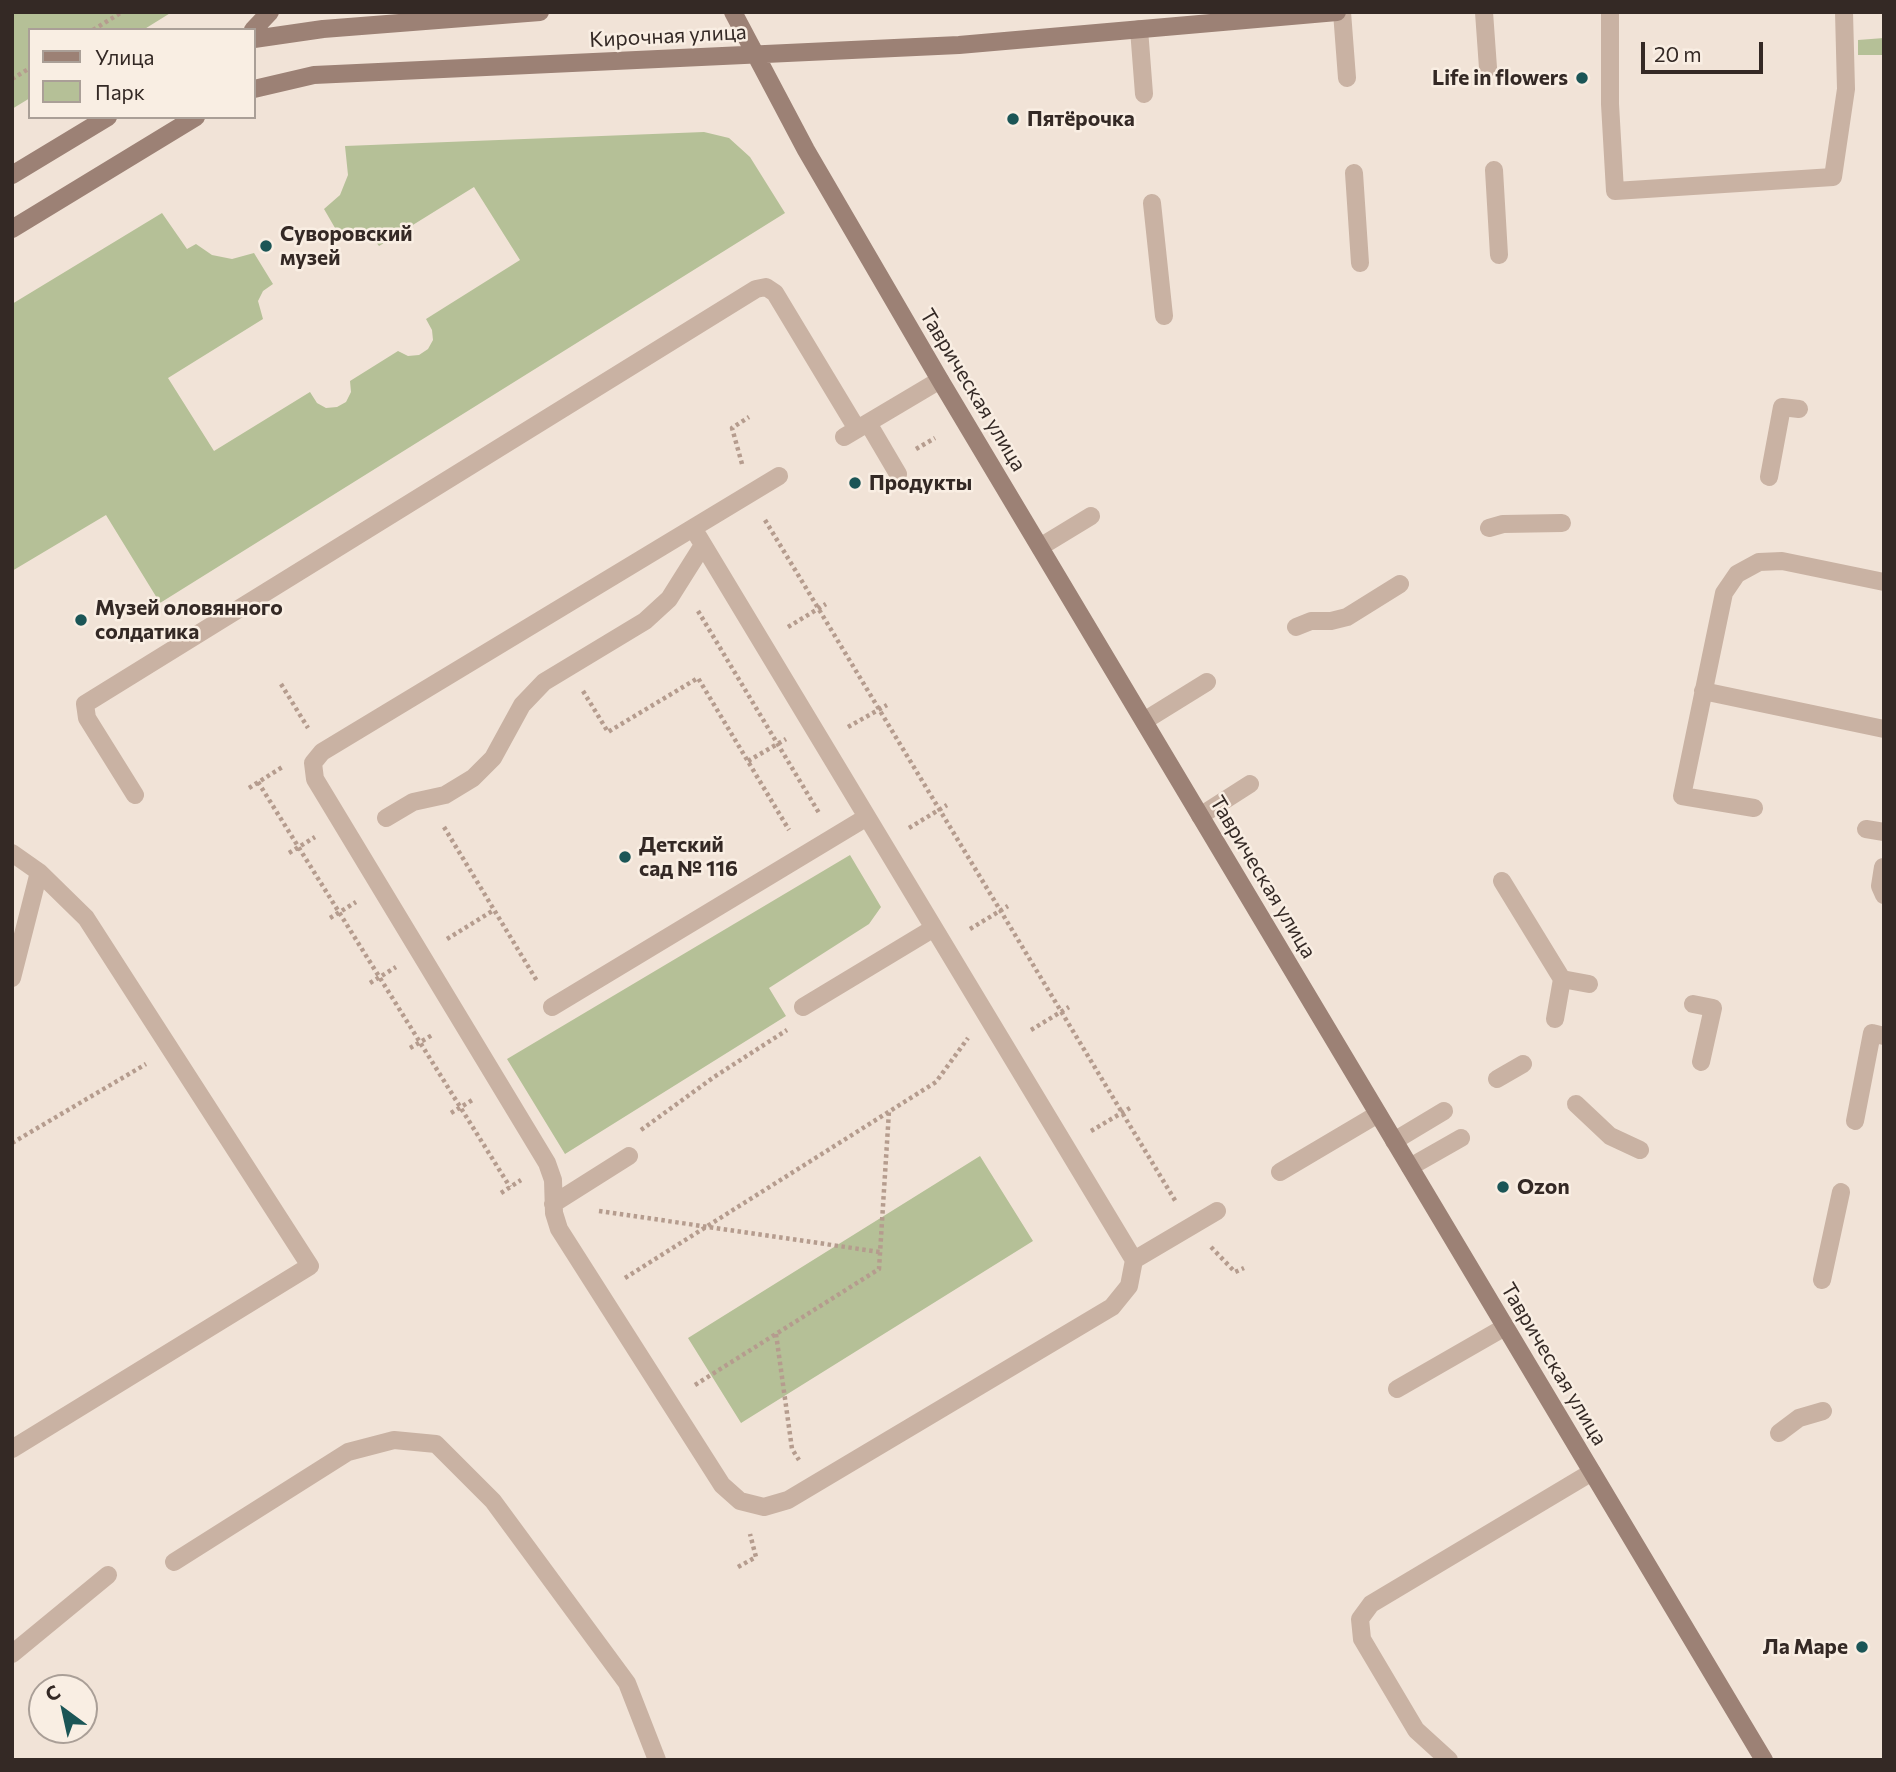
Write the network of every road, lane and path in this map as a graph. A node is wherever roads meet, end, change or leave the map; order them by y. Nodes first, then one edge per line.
1 (122, 12) edge
2 (270, 12) edge
3 (540, 12) edge
4 (733, 12) edge
5 (1340, 12) edge
6 (1484, 12) edge
7 (1610, 12) edge
8 (1844, 12) edge
9 (96, 28) edge
10 (255, 28) edge
11 (1139, 29) junction
12 (256, 39) edge
13 (755, 54) junction
14 (1488, 68) dead end
15 (28, 69) edge
16 (1347, 78) dead end
17 (12, 79) edge
18 (256, 89) edge
19 (1144, 94) dead end
20 (105, 119) edge
21 (193, 119) edge
22 (1494, 170) dead end
23 (1354, 173) dead end
24 (12, 175) edge
25 (1152, 203) dead end
26 (12, 229) edge
27 (1499, 255) dead end
28 (1360, 263) dead end
29 (1164, 316) dead end
30 (940, 380) junction
31 (1799, 409) dead end
32 (750, 417) dead end
33 (856, 430) junction
34 (898, 474) dead end
35 (779, 476) dead end
36 (1769, 477) dead end
37 (750, 494) junction
38 (1091, 516) dead end
39 (1562, 523) dead end
40 (693, 528) junction
41 (1489, 528) dead end
42 (703, 545) junction
43 (1040, 547) junction
44 (1884, 582) edge
45 (681, 583) junction
46 (1400, 584) dead end
47 (826, 604) dead end
48 (818, 608) junction
49 (1296, 627) dead end
50 (762, 643) junction
51 (569, 667) junction
52 (1207, 682) dead end
53 (281, 684) dead end
54 (1703, 691) junction
55 (887, 705) dead end
56 (879, 709) junction
57 (1144, 721) junction
58 (811, 724) junction
59 (1884, 729) edge
60 (822, 743) junction
61 (778, 744) junction
62 (318, 758) junction
63 (748, 761) junction
64 (258, 782) junction
65 (1250, 784) dead end
66 (249, 788) dead end
67 (135, 795) dead end
68 (428, 799) junction
69 (947, 805) dead end
70 (1754, 808) dead end
71 (940, 810) junction
72 (1200, 816) junction
73 (867, 817) junction
74 (386, 818) dead end
75 (834, 838) junction
76 (883, 844) junction
77 (12, 853) edge
78 (804, 855) junction
79 (1883, 867) edge
80 (39, 872) junction
81 (1502, 881) dead end
82 (1884, 895) edge
83 (1008, 906) dead end
84 (494, 910) junction
85 (1001, 911) junction
86 (934, 928) junction
87 (944, 945) junction
88 (421, 954) junction
89 (12, 978) edge
90 (1562, 979) junction
91 (1589, 984) dead end
92 (1693, 1004) dead end
93 (552, 1007) joint
94 (803, 1007) joint
95 (1069, 1007) dead end
96 (1061, 1011) junction
97 (986, 1014) junction
98 (1555, 1019) dead end
99 (1884, 1036) edge
100 (1005, 1046) junction
101 (170, 1049) junction
102 (1702, 1062) dead end
103 (1523, 1064) dead end
104 (1497, 1079) dead end
105 (1576, 1104) dead end
106 (1130, 1108) dead end
107 (889, 1110) junction
108 (1444, 1111) dead end
109 (1122, 1112) junction
110 (1378, 1114) junction
111 (1855, 1121) dead end
112 (1461, 1138) dead end
113 (1394, 1141) junction
114 (12, 1143) edge
115 (1066, 1146) junction
116 (1640, 1150) dead end
117 (629, 1157) joint
118 (1410, 1167) junction
119 (1280, 1172) dead end
120 (510, 1187) dead end
121 (1841, 1192) dead end
122 (553, 1204) junction
123 (1217, 1211) dead end
124 (706, 1226) junction
125 (1191, 1226) junction
126 (880, 1252) junction
127 (1134, 1260) junction
128 (1244, 1268) dead end
129 (1822, 1280) dead end
130 (600, 1293) junction
131 (1505, 1326) junction
132 (776, 1334) junction
133 (710, 1375) dead end
134 (1397, 1389) dead end
135 (1824, 1411) dead end
136 (1779, 1433) dead end
137 (12, 1449) edge
138 (792, 1449) dead end
139 (1592, 1472) junction
140 (740, 1502) junction
141 (174, 1562) dead end
142 (738, 1567) dead end
143 (108, 1576) dead end
144 (12, 1654) edge
145 (657, 1760) edge
146 (1449, 1760) edge
147 (1764, 1760) edge

1 - 9 path
2 - 10 street
3 - 12 street
4 - 13 street, Таврическая улица
5 - 11 street, Кирочная улица
5 - 16 lane
6 - 14 lane
7 - 8 lane
11 - 13 street, Кирочная улица
11 - 19 lane
13 - 18 street, Кирочная улица
13 - 30 street, Таврическая улица
15 - 17 path
20 - 24 street
21 - 26 street
22 - 27 lane
23 - 28 lane
25 - 29 lane
30 - 33 lane
30 - 43 street, Таврическая улица
31 - 36 lane
32 - 37 path
33 - 34 lane
33 - 67 lane
35 - 37 lane
37 - 40 lane
37 - 48 path
38 - 43 lane
39 - 41 lane
40 - 42 lane
40 - 62 lane
42 - 45 lane
42 - 50 lane
43 - 57 street, Таврическая улица
44 - 54 lane
45 - 51 lane
45 - 61 path
46 - 49 lane
47 - 48 path
48 - 50 path
48 - 56 path
50 - 58 lane
51 - 63 path
51 - 68 lane
52 - 57 lane
53 - 62 path
54 - 59 lane
54 - 70 lane
55 - 56 path
56 - 60 path
56 - 71 path
57 - 72 street, Таврическая улица
58 - 60 lane
58 - 61 path
60 - 73 lane
61 - 63 path
61 - 75 path
62 - 64 path
62 - 88 lane
63 - 78 path
64 - 66 path
64 - 120 path
65 - 72 lane
68 - 74 lane
68 - 84 path
69 - 71 path
71 - 76 path
71 - 85 path
72 - 110 street, Таврическая улица
73 - 75 lane
73 - 76 lane
75 - 78 lane
76 - 86 lane
77 - 80 lane
78 - 93 lane
79 - 82 lane
80 - 89 lane
80 - 101 lane
81 - 90 lane
83 - 85 path
84 - 88 path
84 - 93 path
85 - 87 path
85 - 96 path
86 - 87 lane
86 - 94 lane
87 - 97 lane
88 - 122 lane
90 - 91 lane
90 - 98 lane
92 - 102 lane
94 - 117 path
95 - 96 path
96 - 100 path
96 - 109 path
97 - 100 lane
97 - 107 path
99 - 111 lane
100 - 115 lane
101 - 114 path
101 - 137 lane
103 - 104 lane
105 - 116 lane
106 - 109 path
107 - 124 path
107 - 126 path
108 - 113 lane
109 - 115 path
109 - 125 path
110 - 113 street, Таврическая улица
110 - 119 lane
112 - 118 lane
113 - 118 street, Таврическая улица
115 - 127 lane
117 - 122 lane
118 - 131 street, Таврическая улица
121 - 129 lane
122 - 124 path
122 - 130 lane
123 - 125 lane
124 - 126 path
124 - 130 path
125 - 127 lane
125 - 128 path
126 - 132 path
127 - 140 lane
130 - 140 lane
131 - 134 lane
131 - 139 street, Таврическая улица
132 - 133 path
132 - 138 path
135 - 136 lane
139 - 146 lane
139 - 147 street, Таврическая улица
140 - 142 path
141 - 145 lane
143 - 144 lane

